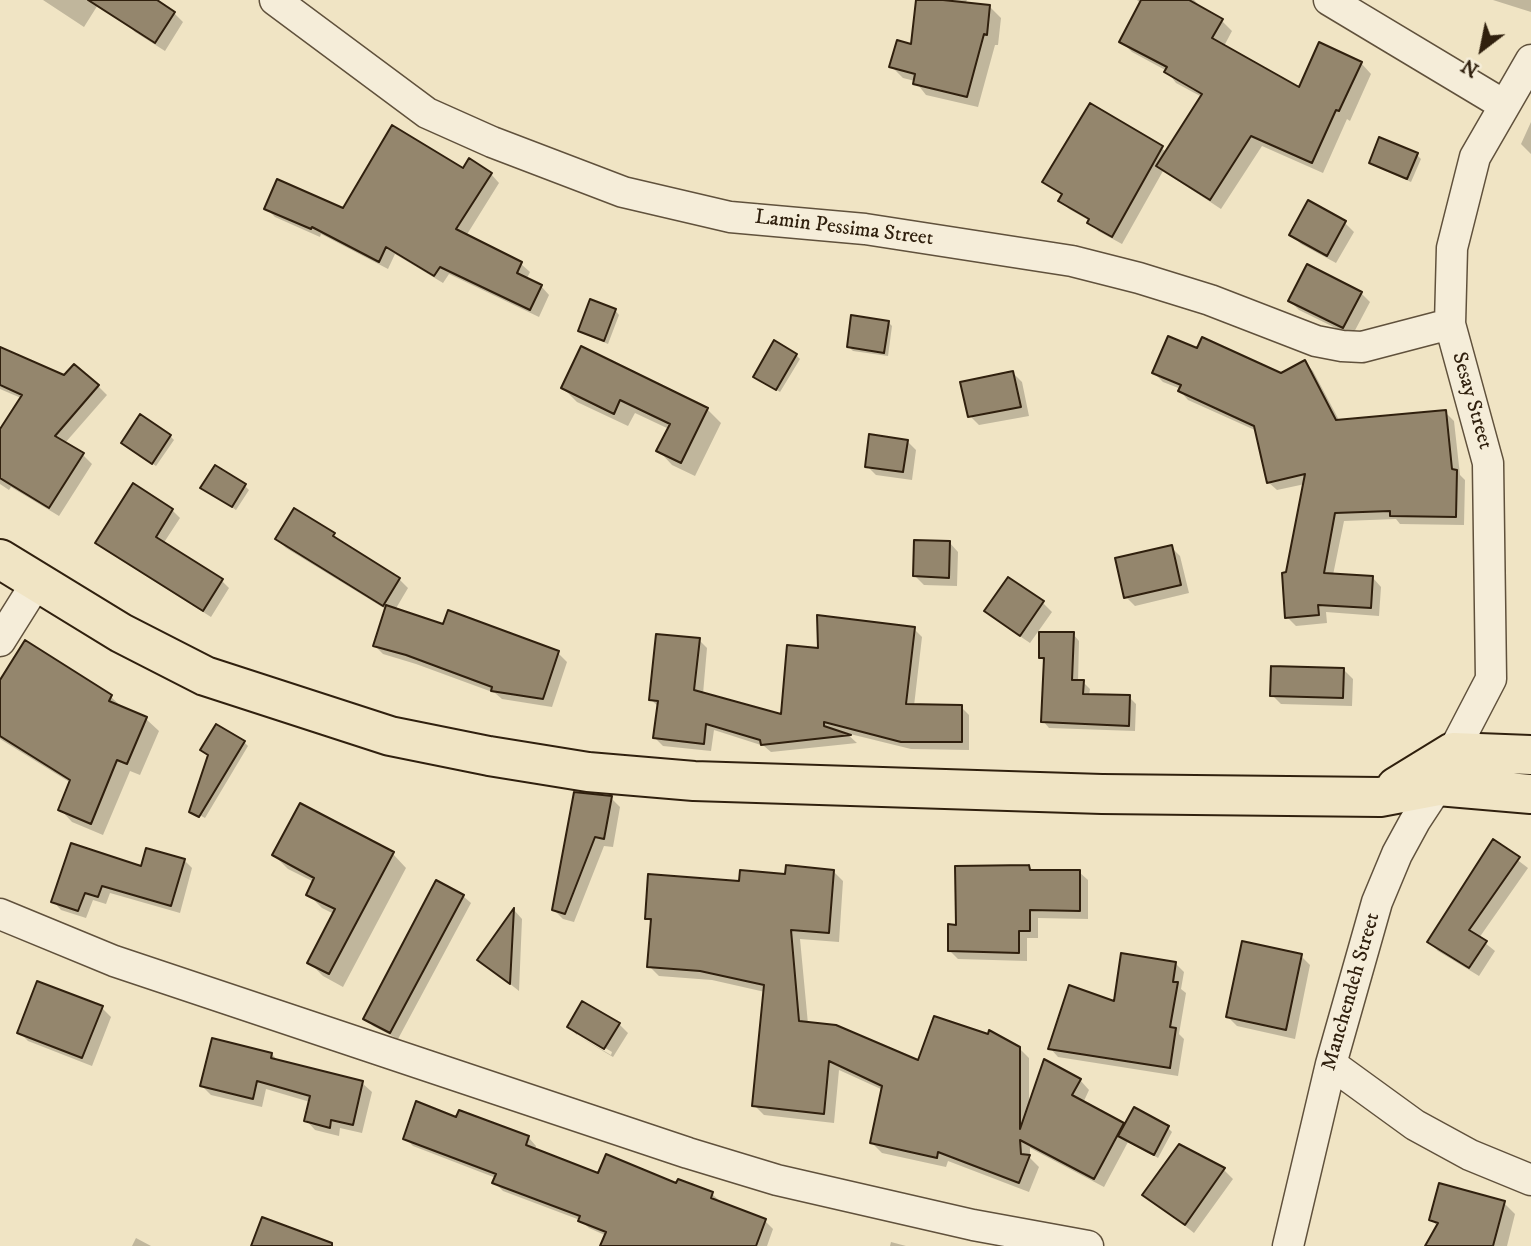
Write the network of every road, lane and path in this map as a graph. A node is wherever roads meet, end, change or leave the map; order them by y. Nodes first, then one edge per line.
1 (275, 0) edge
2 (1329, 0) edge
3 (1531, 60) edge
4 (1504, 105) junction
5 (1450, 324) junction
6 (0, 559) edge
7 (37, 582) junction
8 (0, 641) edge
9 (1453, 752) junction
10 (1531, 755) edge
11 (1438, 786) junction
12 (1531, 794) edge
13 (1380, 797) junction
14 (0, 915) edge
15 (1331, 1064) junction
16 (1531, 1180) edge
17 (1088, 1246) edge
18 (1288, 1246) edge

1 - 5 street, Lamin Pessima Street
2 - 4 street
3 - 4 street, Sesay Street
4 - 5 street, Sesay Street
5 - 9 street, Sesay Street
6 - 7 main road
7 - 8 street
7 - 13 main road
9 - 10 main road
9 - 11 street, Manchendeh Street
9 - 13 main road
11 - 12 main road
11 - 13 main road
11 - 15 street, Manchendeh Street
14 - 17 street
15 - 16 street
15 - 18 street, Manchendeh Street

